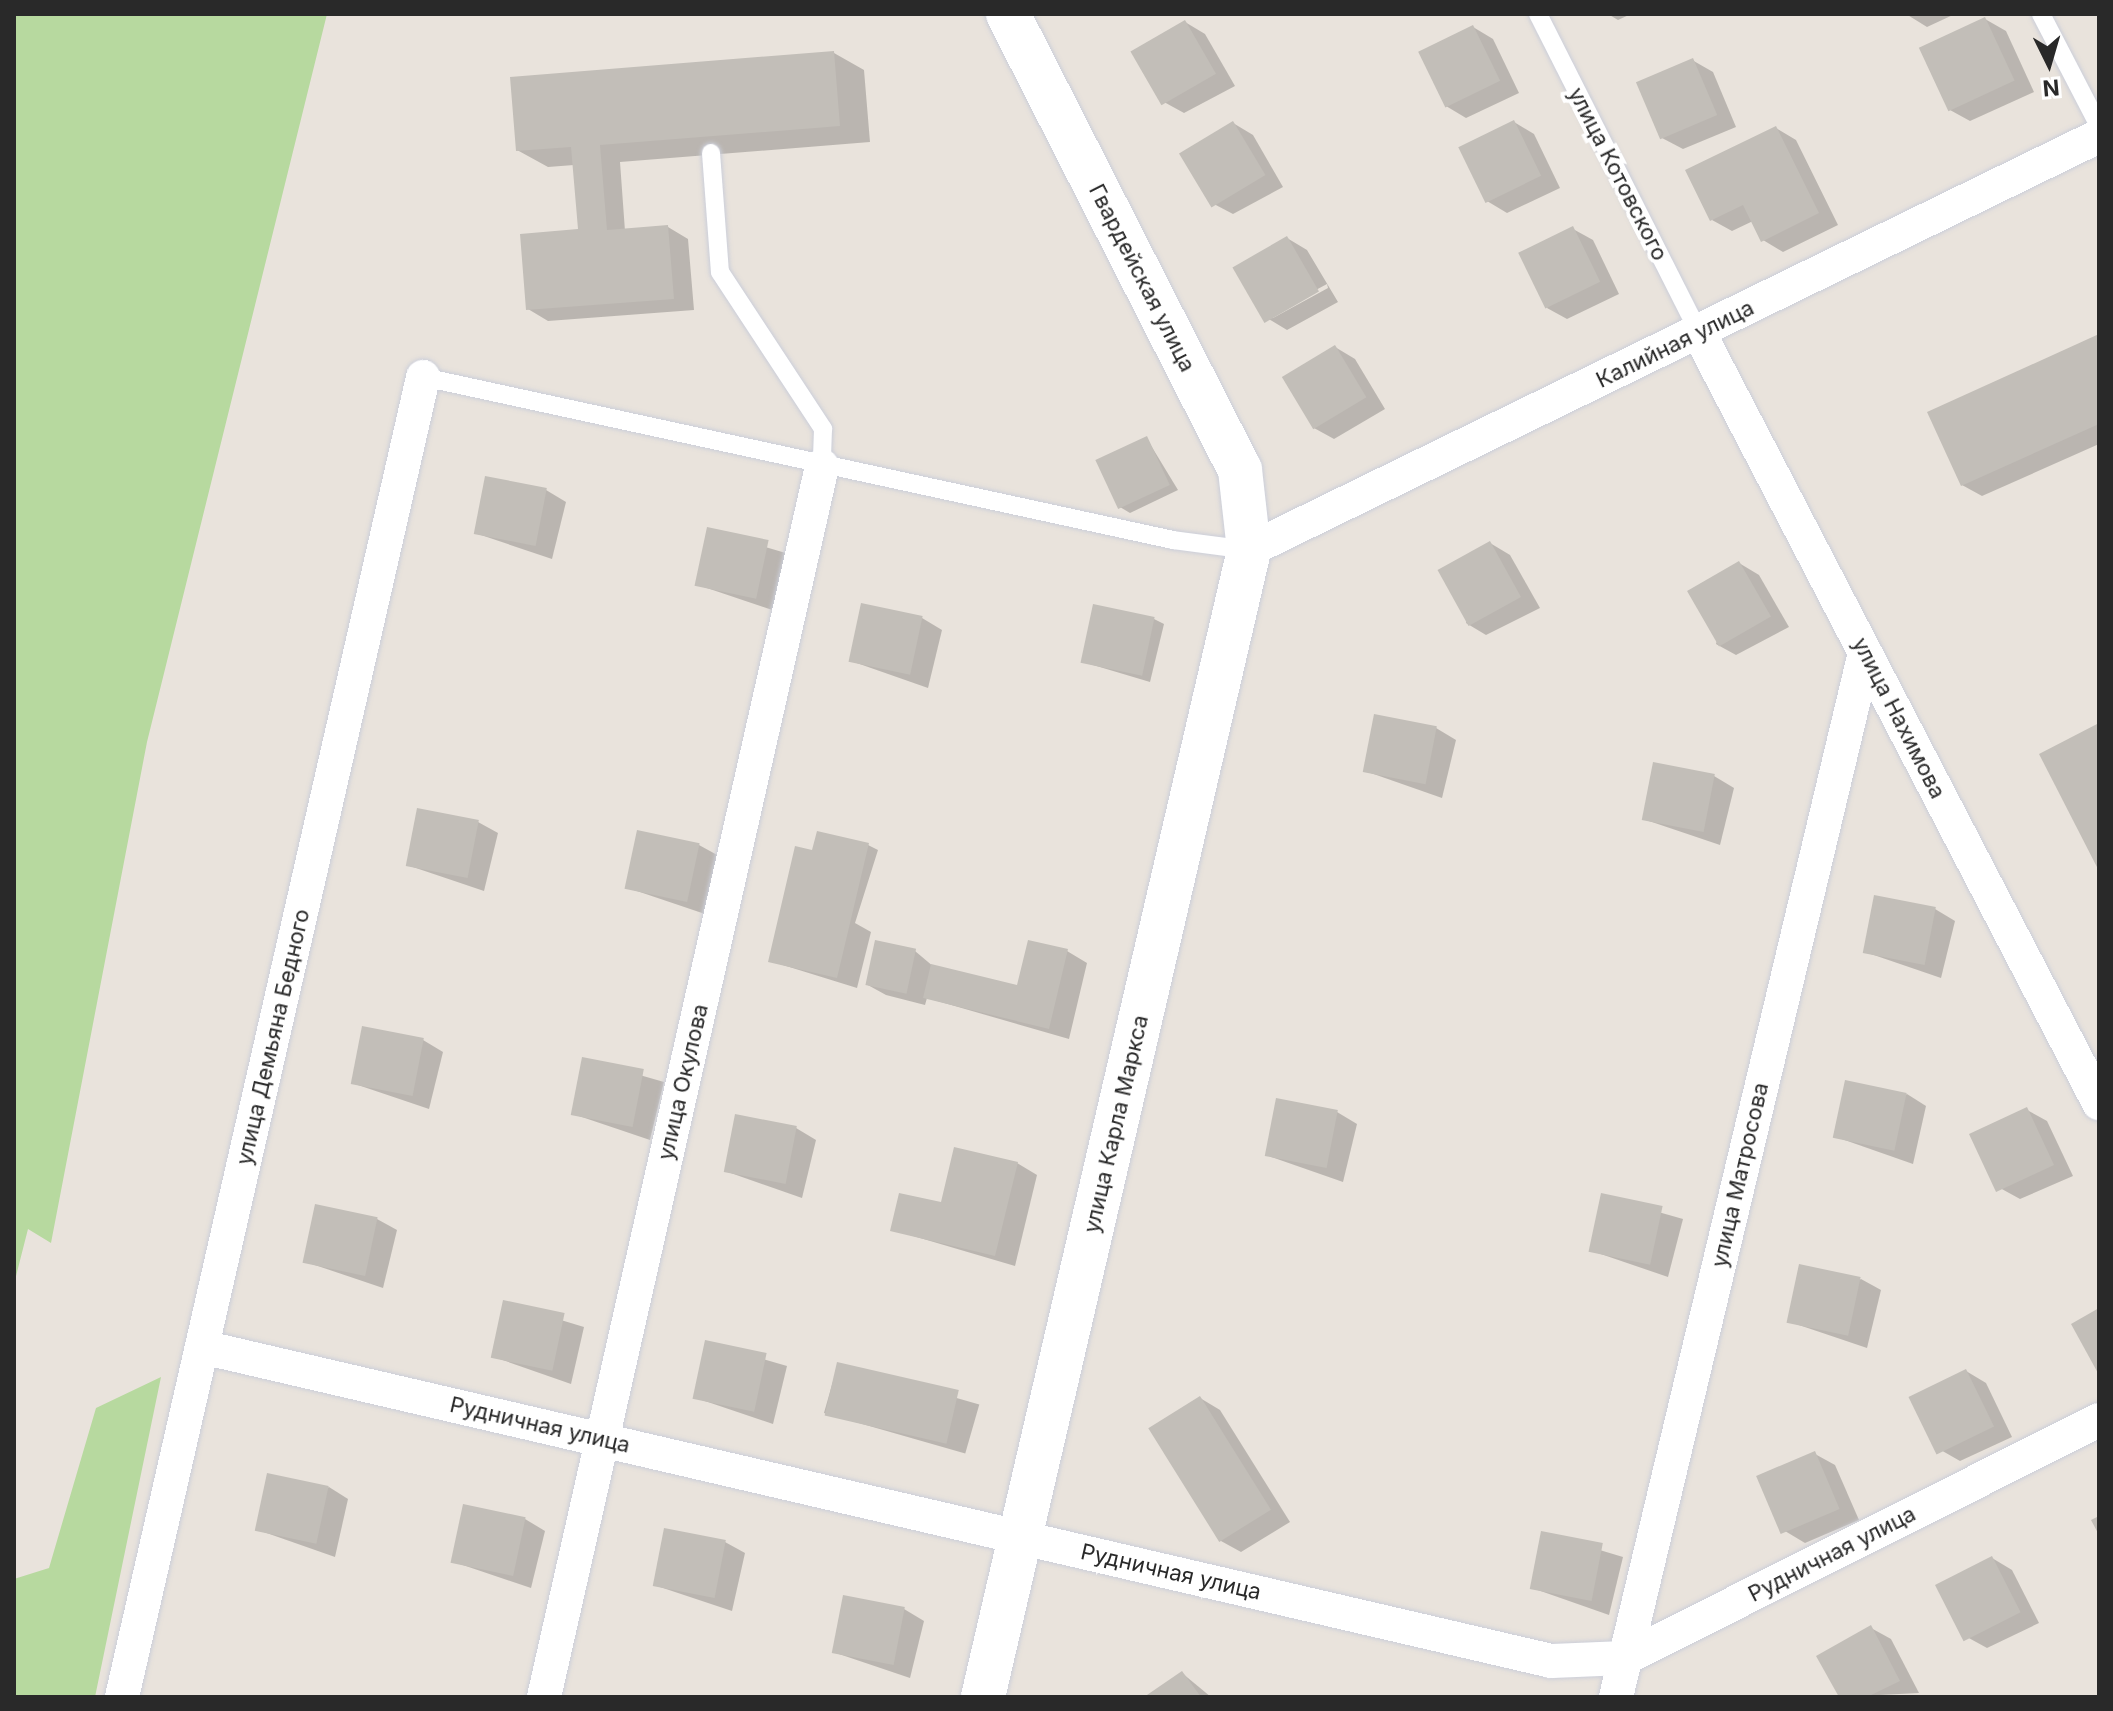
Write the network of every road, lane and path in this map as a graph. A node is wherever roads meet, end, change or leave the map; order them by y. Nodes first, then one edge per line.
1 (1008, 14) edge
2 (1538, 14) edge
3 (2041, 14) edge
4 (2099, 126) edge
5 (2099, 136) edge
6 (711, 153) dead end
7 (1699, 333) junction
8 (423, 377) joint
9 (822, 466) junction
10 (1249, 550) junction
11 (1865, 653) junction
12 (2099, 1103) edge
13 (202, 1347) junction
14 (2099, 1420) edge
15 (602, 1440) junction
16 (1020, 1537) junction
17 (1625, 1658) junction
18 (122, 1697) edge
19 (544, 1697) edge
20 (983, 1697) edge
21 (1616, 1697) edge

1 - 10 main road, Гвардейская улица
2 - 7 lane, улица Котовского
3 - 4 lane
5 - 7 street, Калийная улица
6 - 9 lane
7 - 10 street, Калийная улица
7 - 11 street, улица Нахимова
8 - 9 lane
8 - 13 street, улица Демьяна Бедного
9 - 10 lane
9 - 15 street, улица Окулова
10 - 16 main road, улица Карла Маркса
11 - 12 street, улица Нахимова
11 - 17 street, улица Матросова
13 - 15 street, Рудничная улица
13 - 18 street, улица Демьяна Бедного
14 - 17 street, Рудничная улица
15 - 16 street, Рудничная улица
15 - 19 street, улица Окулова
16 - 17 street, Рудничная улица
16 - 20 main road, улица Карла Маркса
17 - 21 street, улица Матросова

